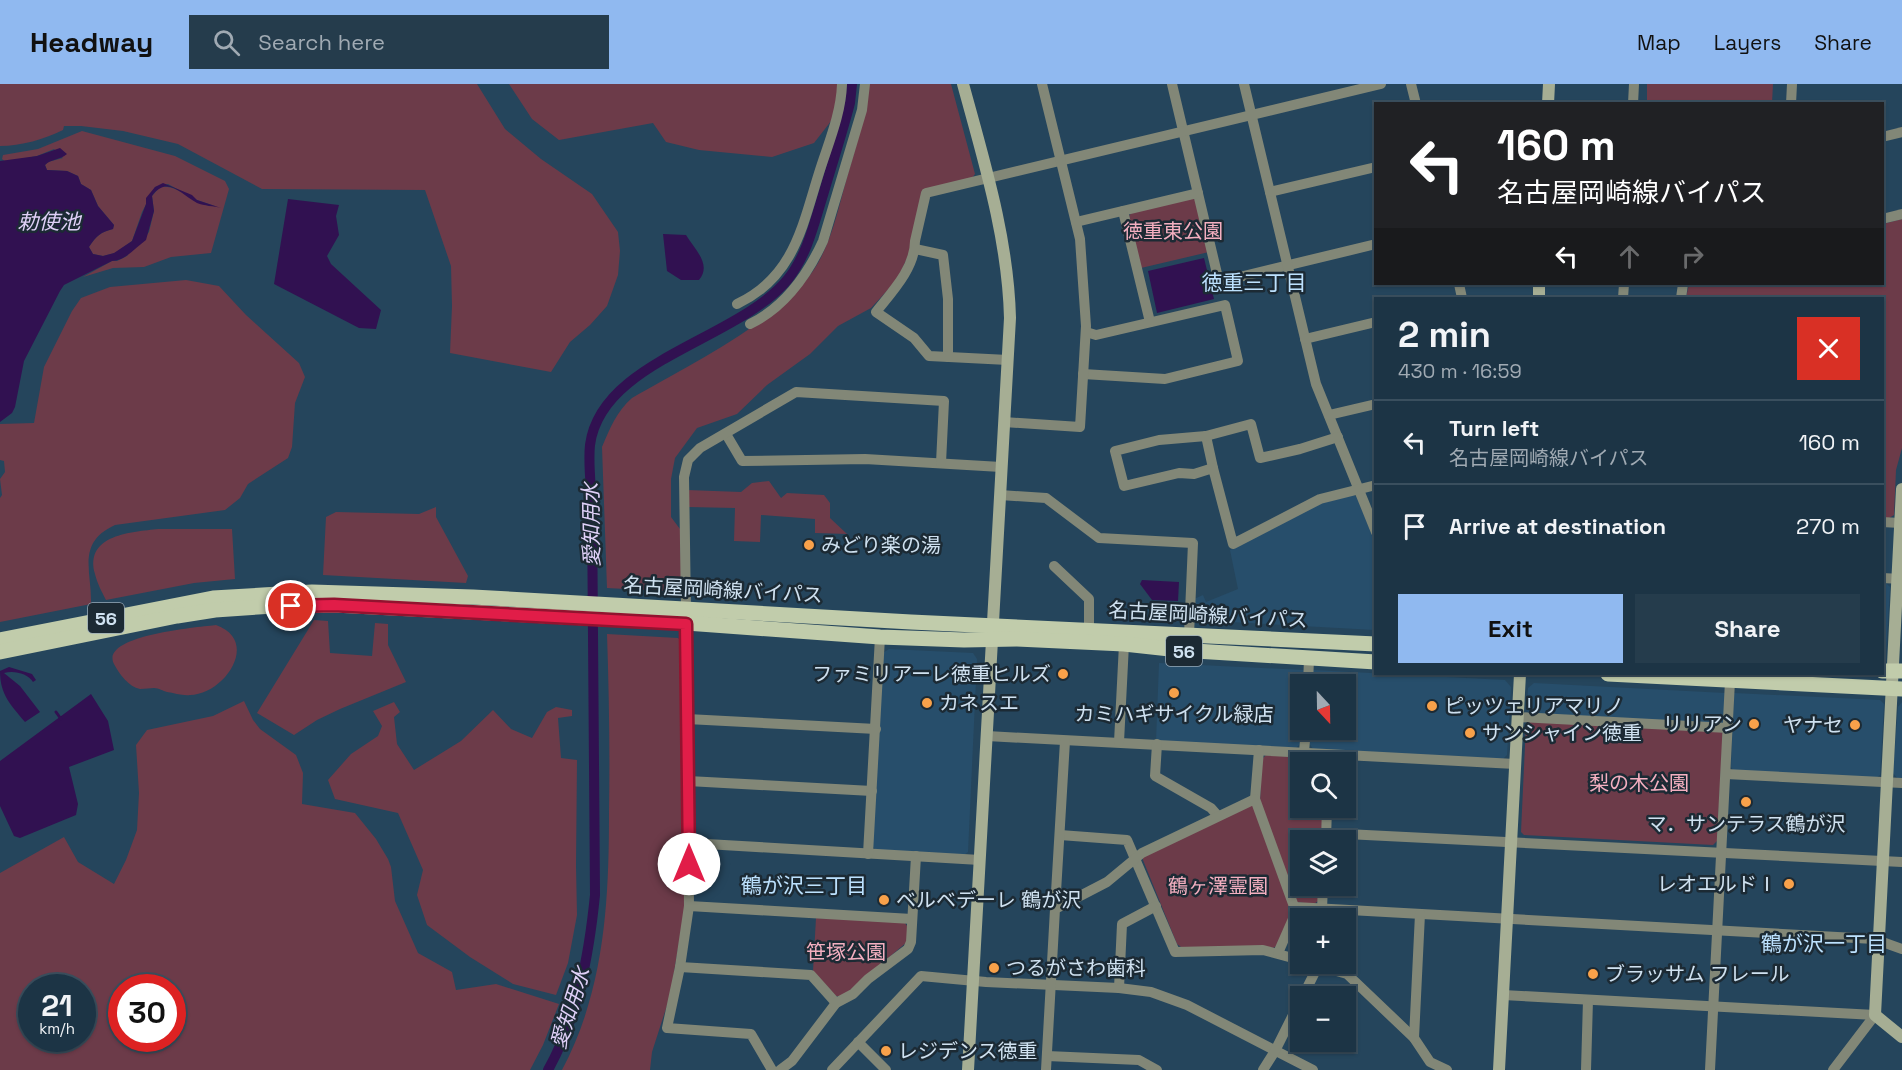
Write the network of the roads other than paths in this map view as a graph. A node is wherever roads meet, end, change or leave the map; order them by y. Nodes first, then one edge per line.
1 (842, 84) edge
2 (865, 84) edge
3 (963, 84) edge
4 (1042, 84) edge
5 (1172, 84) edge
6 (1244, 84) edge
7 (1381, 84) edge
8 (1411, 84) edge
9 (1549, 84) edge
10 (1634, 84) edge
11 (1792, 84) edge
12 (1337, 89) edge
13 (1416, 102) edge
14 (1548, 102) edge
15 (1633, 102) edge
16 (1791, 102) edge
17 (1251, 114) junction
18 (1184, 132) junction
19 (1902, 132) edge
20 (1884, 136) edge
21 (1061, 162) junction
22 (1374, 167) edge
23 (989, 179) junction
24 (1270, 192) junction
25 (1198, 193) junction
26 (1124, 211) junction
27 (1902, 214) edge
28 (1884, 218) edge
29 (1076, 222) junction
30 (1374, 244) edge
31 (915, 249) junction
32 (1287, 266) junction
33 (737, 304) dead end
34 (1150, 322) junction
35 (1374, 322) edge
36 (750, 324) dead end
37 (1086, 332) junction
38 (1305, 339) junction
39 (948, 357) junction
40 (1008, 360) junction
41 (1083, 374) junction
42 (1374, 404) edge
43 (1329, 415) junction
44 (1004, 422) junction
45 (726, 434) junction
46 (1206, 436) junction
47 (1338, 437) junction
48 (941, 463) junction
49 (1001, 467) junction
50 (1213, 468) junction
51 (1374, 485) edge
52 (1359, 489) junction
53 (1902, 489) edge
54 (999, 495) junction
55 (1884, 522) edge
56 (1900, 523) junction
57 (1374, 527) edge
58 (1054, 566) dead end
59 (1884, 578) edge
60 (1900, 579) edge
61 (214, 604) junction
62 (686, 616) junction
63 (1089, 630) junction
64 (993, 632) junction
65 (1189, 635) junction
66 (880, 637) junction
67 (0, 640) edge
68 (1124, 644) junction
69 (1374, 644) edge
70 (0, 652) edge
71 (1309, 659) junction
72 (1374, 662) edge
73 (1893, 671) edge
74 (1308, 674) edge
75 (1520, 675) edge
76 (1625, 675) edge
77 (1730, 681) junction
78 (1897, 689) edge
79 (1518, 717) junction
80 (687, 719) junction
81 (1728, 728) junction
82 (876, 729) junction
83 (987, 736) junction
84 (1305, 740) edge
85 (1065, 741) junction
86 (1119, 742) junction
87 (1157, 744) junction
88 (1259, 750) junction
89 (1304, 752) joint
90 (1356, 759) edge
91 (1515, 764) junction
92 (1726, 774) junction
93 (688, 781) junction
94 (1887, 782) junction
95 (1902, 783) edge
96 (872, 791) junction
97 (1256, 799) junction
98 (1218, 816) junction
99 (1060, 835) junction
100 (1356, 838) edge
101 (1511, 842) junction
102 (688, 843) junction
103 (868, 854) junction
104 (1722, 854) junction
105 (916, 856) junction
106 (1135, 858) junction
107 (980, 860) junction
108 (1882, 861) junction
109 (1902, 862) edge
110 (689, 906) junction
111 (1156, 906) junction
112 (1294, 907) junction
113 (1308, 908) edge
114 (1055, 909) junction
115 (1356, 911) edge
116 (1420, 914) junction
117 (912, 919) junction
118 (1507, 920) junction
119 (1717, 930) junction
120 (1878, 939) junction
121 (1902, 949) edge
122 (1278, 953) junction
123 (1290, 957) edge
124 (680, 967) junction
125 (1347, 974) edge
126 (972, 981) junction
127 (1051, 985) junction
128 (1119, 988) junction
129 (1503, 994) junction
130 (1588, 1000) junction
131 (836, 1003) junction
132 (1713, 1006) junction
133 (1875, 1015) junction
134 (1290, 1021) edge
135 (1902, 1037) edge
136 (1414, 1038) junction
137 (858, 1042) junction
138 (1275, 1051) junction
139 (1047, 1056) junction
140 (772, 1070) edge
141 (780, 1070) edge
142 (832, 1070) edge
143 (886, 1070) edge
144 (968, 1070) edge
145 (1046, 1070) edge
146 (1157, 1070) edge
147 (1263, 1070) edge
148 (1313, 1070) edge
149 (1447, 1070) edge
150 (1499, 1070) edge
151 (1586, 1070) edge
152 (1710, 1070) edge
153 (1833, 1070) edge

1 - 33 street
2 - 36 street
3 - 23 street
4 - 21 street
5 - 18 street
6 - 17 street
7 - 12 street
8 - 13 street
9 - 14 street
10 - 15 street
11 - 16 street
12 - 17 street
17 - 18 street
17 - 24 street
18 - 21 street
18 - 25 street
19 - 20 street
21 - 23 street
21 - 29 street
22 - 24 street
23 - 31 street
23 - 40 street
24 - 32 street
25 - 26 street
25 - 32 street
26 - 29 street
26 - 34 street
27 - 28 street
29 - 37 street
30 - 32 street
31 - 39 street
31 - 39 street
32 - 38 street
34 - 37 street
34 - 41 street
35 - 38 street
37 - 41 street
38 - 43 street
39 - 40 street
40 - 44 street
41 - 44 street
42 - 43 street
43 - 47 street
44 - 49 street
45 - 48 street
45 - 48 street
45 - 62 street
46 - 47 street
46 - 50 street
46 - 50 street
47 - 52 street
48 - 49 street
49 - 54 street
50 - 52 street
51 - 52 street
52 - 57 street
53 - 56 street
54 - 64 street
54 - 65 street
55 - 56 street
56 - 60 street
58 - 63 street
59 - 60 street
60 - 73 street
61 - 62 main road, 名古屋岡崎線バイパス / 56
61 - 67 main road, 名古屋岡崎線バイパス / 56
61 - 70 main road, 名古屋岡崎線バイパス / 56
62 - 64 main road, 名古屋岡崎線バイパス / 56
62 - 66 main road, 名古屋岡崎線バイパス / 56
62 - 80 street
63 - 64 main road, 名古屋岡崎線バイパス / 56
63 - 65 main road, 名古屋岡崎線バイパス / 56
64 - 66 main road, 名古屋岡崎線バイパス / 56
64 - 68 main road, 名古屋岡崎線バイパス / 56
64 - 83 street
65 - 69 main road, 名古屋岡崎線バイパス / 56
66 - 82 street
68 - 71 main road, 名古屋岡崎線バイパス / 56
68 - 86 street
71 - 72 main road, 名古屋岡崎線バイパス / 56
71 - 74 street
73 - 78 street
75 - 79 street
76 - 77 main road
77 - 78 main road
77 - 81 street
78 - 94 street
79 - 81 street
79 - 91 street
80 - 82 street
80 - 93 street
81 - 92 street
82 - 96 street
83 - 85 street
83 - 107 street
84 - 89 street
85 - 86 street
85 - 99 street
86 - 87 street
87 - 88 street
87 - 98 street
88 - 89 street
88 - 97 street
90 - 91 street
91 - 101 street
92 - 94 street
92 - 104 street
93 - 96 street
93 - 102 street
94 - 95 street
94 - 108 street
96 - 103 street
97 - 98 street
97 - 112 street
98 - 106 street
99 - 106 street
99 - 114 street
100 - 101 street
101 - 104 street
101 - 118 street
102 - 103 street
102 - 110 street
103 - 105 street
104 - 108 street
104 - 119 street
105 - 107 street
105 - 117 street
106 - 111 street
106 - 114 street
107 - 126 street
108 - 109 street
108 - 120 street
110 - 117 street
110 - 124 street
111 - 122 street
111 - 128 street
112 - 113 street
112 - 122 street
114 - 127 street
115 - 116 street
116 - 118 street
116 - 136 street
117 - 131 street
118 - 119 street
118 - 129 street
119 - 120 street
119 - 132 street
120 - 121 street
120 - 133 street
122 - 123 street
124 - 131 street
124 - 140 street
125 - 136 street
126 - 127 street
126 - 137 street
126 - 144 street
127 - 128 street
127 - 139 street
128 - 138 street
129 - 130 street
129 - 150 street
130 - 132 street
130 - 151 street
131 - 141 street
132 - 133 street
132 - 152 street
133 - 135 street
133 - 153 street
134 - 138 street
136 - 149 street
137 - 142 street
137 - 143 street
138 - 147 street
138 - 148 street
139 - 145 street
139 - 146 street

